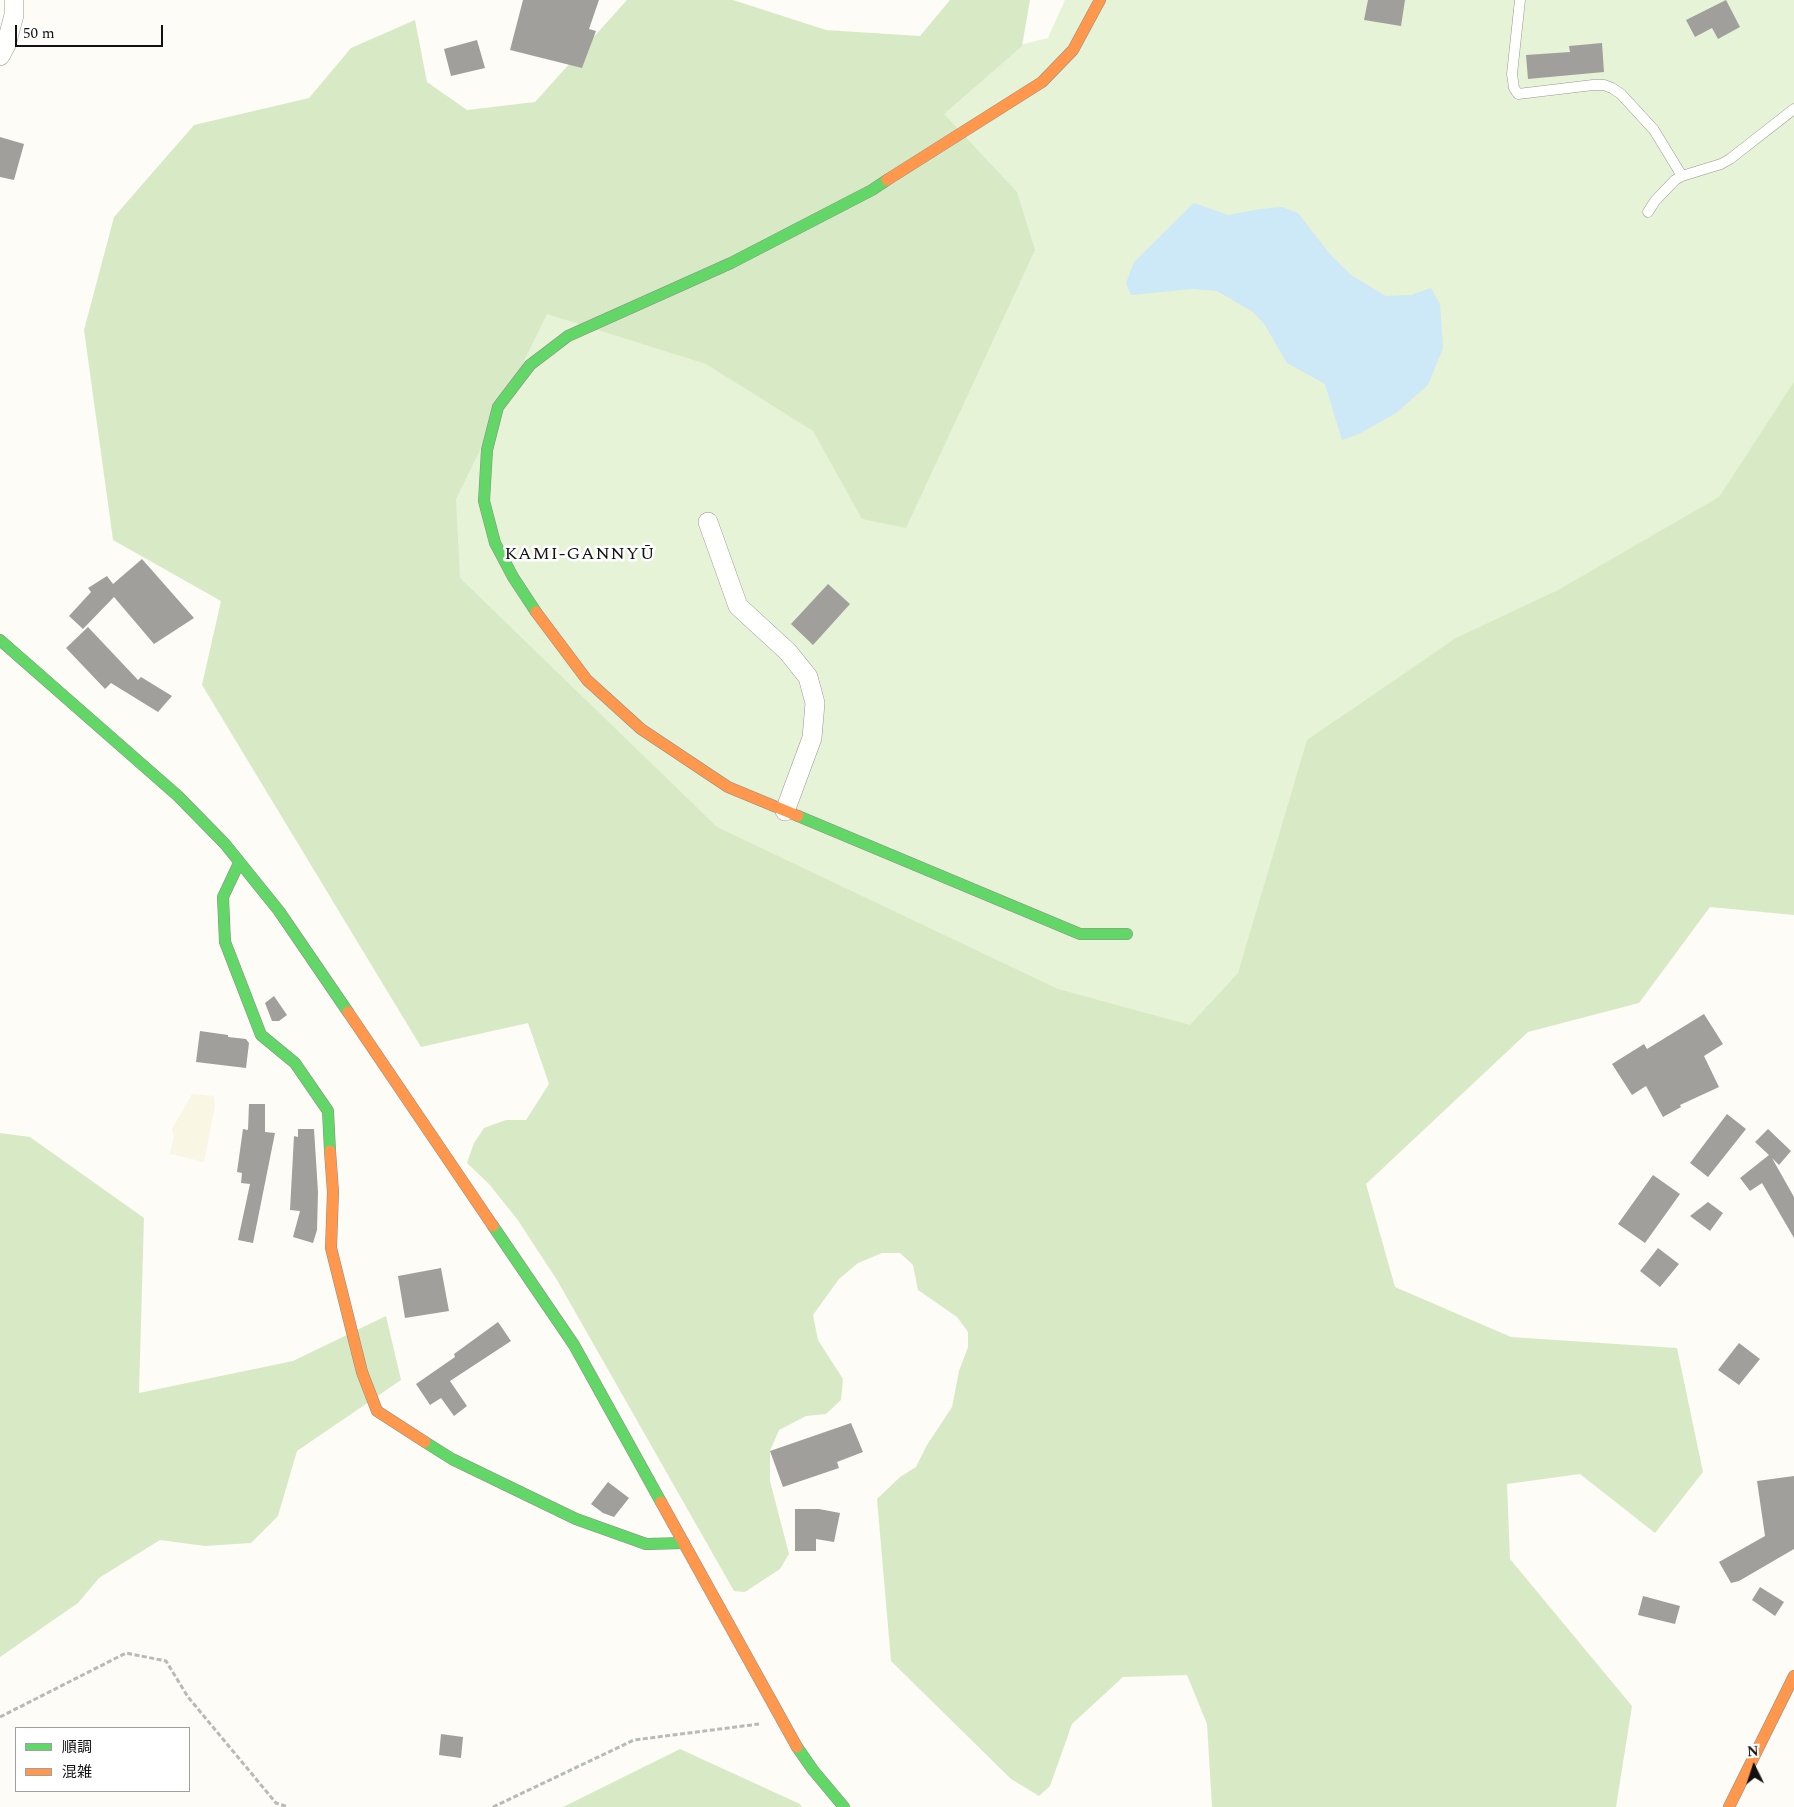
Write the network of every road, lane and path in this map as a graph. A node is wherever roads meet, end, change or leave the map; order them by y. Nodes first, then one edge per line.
1 (14, 0) edge
2 (1100, 0) edge
3 (1520, 0) edge
4 (0, 56) edge
5 (1794, 109) edge
6 (1682, 176) junction
7 (1648, 212) dead end
8 (708, 522) dead end
9 (0, 640) edge
10 (785, 811) junction
11 (239, 863) junction
12 (1127, 934) dead end
13 (684, 1543) junction
14 (1794, 1676) edge
15 (0, 1717) edge
16 (782, 1721) junction
17 (288, 1807) edge
18 (493, 1807) edge
19 (844, 1807) edge
20 (1729, 1807) edge

1 - 4 street
2 - 10 main road
3 - 6 lane
5 - 6 lane
6 - 7 lane
8 - 10 street
9 - 11 main road
10 - 12 main road
11 - 13 main road
11 - 13 main road
13 - 16 main road
14 - 20 main road
15 - 17 path
16 - 18 path
16 - 19 main road

